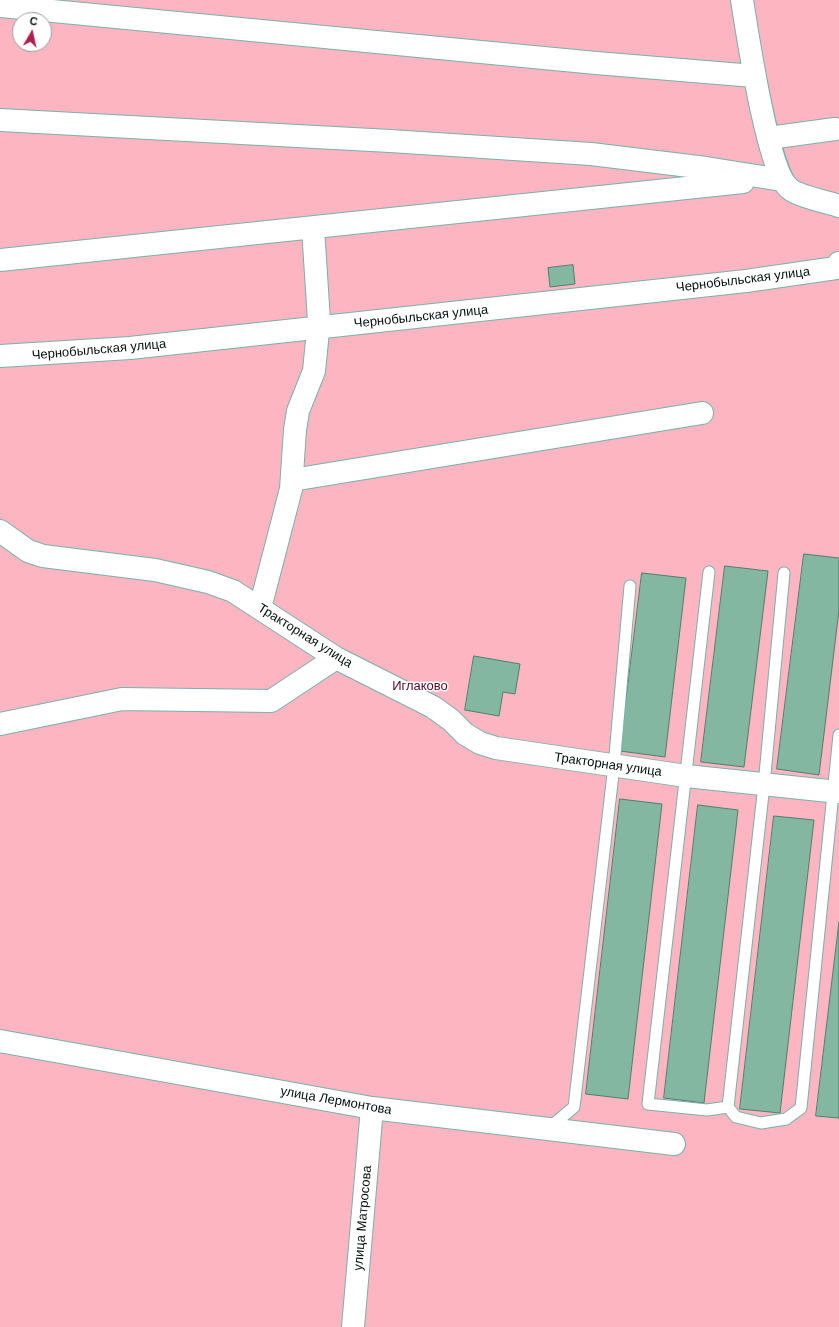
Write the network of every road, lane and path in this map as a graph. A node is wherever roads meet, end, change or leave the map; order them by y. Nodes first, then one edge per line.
1 (742, 0) edge
2 (0, 6) edge
3 (754, 76) junction
4 (0, 120) edge
5 (835, 129) dead end
6 (769, 138) junction
7 (775, 180) junction
8 (839, 206) edge
9 (313, 228) junction
10 (0, 260) edge
11 (839, 263) edge
12 (318, 329) junction
13 (0, 356) edge
14 (702, 413) dead end
15 (292, 480) junction
16 (0, 531) edge
17 (709, 572) dead end
18 (784, 573) dead end
19 (630, 586) dead end
20 (260, 608) junction
21 (336, 658) junction
22 (0, 724) edge
23 (839, 735) edge
24 (614, 766) junction
25 (686, 776) junction
26 (764, 785) junction
27 (836, 792) edge
28 (0, 1041) edge
29 (728, 1107) junction
30 (372, 1108) junction
31 (549, 1129) junction
32 (674, 1144) dead end
33 (353, 1327) edge

1 - 3 street
2 - 3 street
3 - 6 street
4 - 7 street
5 - 6 street
6 - 7 street
7 - 8 street
7 - 9 street
9 - 10 street
9 - 12 street
11 - 12 street, Чернобыльская улица
12 - 13 street, Чернобыльская улица
12 - 15 street
14 - 15 street
15 - 20 street
16 - 20 street, Тракторная улица
17 - 25 lane
18 - 26 lane
19 - 24 lane
20 - 21 street, Тракторная улица
21 - 22 street
21 - 24 street, Тракторная улица
23 - 27 lane
24 - 25 street, Тракторная улица
24 - 31 lane
25 - 26 street, Тракторная улица
25 - 29 lane
26 - 27 street, Тракторная улица
26 - 29 lane
27 - 29 lane
28 - 30 street, улица Лермонтова
30 - 31 street, улица Лермонтова
30 - 33 street, улица Матросова
31 - 32 street, улица Лермонтова

